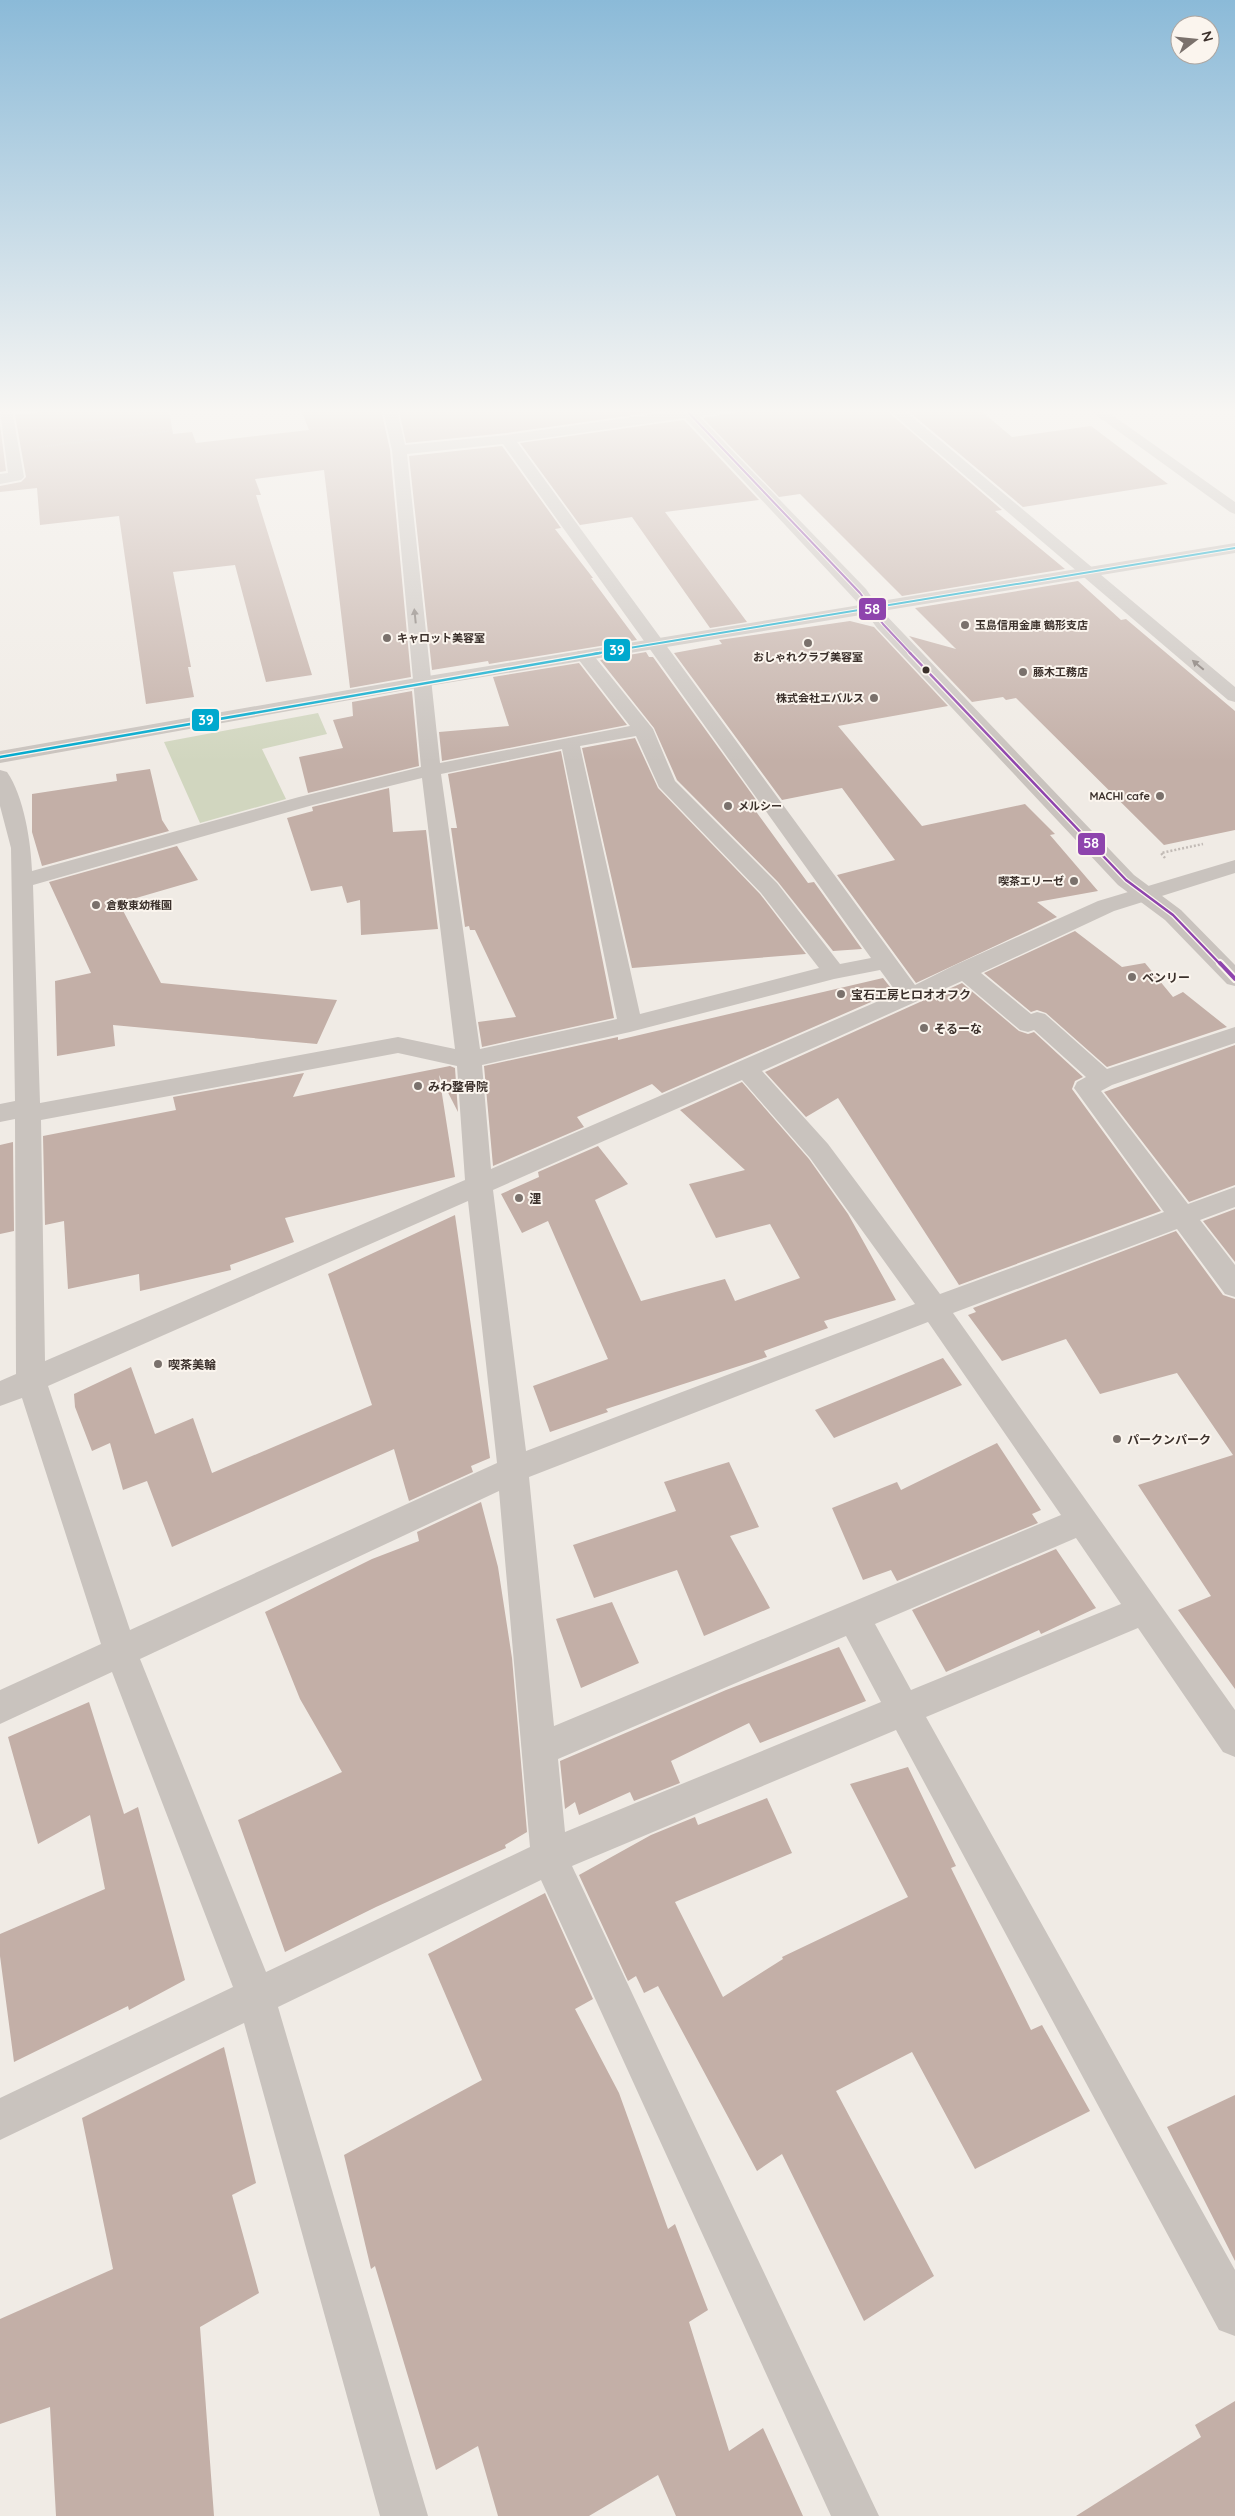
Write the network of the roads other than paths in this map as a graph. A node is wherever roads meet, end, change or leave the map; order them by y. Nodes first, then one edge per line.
1 (407, 527) edge
2 (572, 527) edge
3 (797, 527) edge
4 (1034, 527) edge
5 (1235, 548) edge
6 (1087, 572) junction
7 (872, 609) junction
8 (655, 643) junction
9 (584, 655) junction
10 (422, 682) junction
11 (1235, 696) edge
12 (643, 729) junction
13 (570, 742) junction
14 (0, 757) edge
15 (431, 770) junction
16 (0, 776) edge
17 (1235, 866) edge
18 (22, 881) junction
19 (1144, 894) junction
20 (886, 962) junction
21 (963, 970) junction
22 (834, 972) junction
23 (1235, 979) edge
24 (910, 996) junction
25 (630, 1024) junction
26 (1235, 1035) edge
27 (469, 1060) junction
28 (746, 1068) junction
29 (1103, 1079) junction
30 (27, 1111) junction
31 (0, 1113) edge
32 (480, 1185) junction
33 (1235, 1196) edge
34 (1182, 1217) junction
35 (1235, 1286) edge
36 (934, 1308) junction
37 (31, 1381) junction
38 (0, 1394) edge
39 (513, 1470) junction
40 (1082, 1521) junction
41 (1144, 1610) junction
42 (853, 1618) junction
43 (120, 1650) junction
44 (0, 1707) edge
45 (905, 1710) junction
46 (1235, 1740) edge
47 (540, 1749) junction
48 (549, 1857) junction
49 (256, 1997) junction
50 (0, 2119) edge
51 (1235, 2314) edge
52 (404, 2516) edge
53 (854, 2516) edge

10 -> 1 street
2 - 8 street
3 - 7 street
4 - 6 street
5 - 6 street
6 - 7 street
11 -> 6 street
7 - 8 street
7 - 19 street
8 - 9 street
8 - 20 street
9 - 10 street
9 - 12 street
10 - 14 street
10 - 15 street
12 - 13 street
12 - 22 street
13 - 15 street
13 - 25 street
15 - 18 street
15 - 27 street
16 - 18 street
17 - 19 street
18 - 30 street
19 - 21 street
19 - 23 street
20 - 22 street
20 - 24 street
21 - 24 street
21 - 29 street
22 - 25 street
24 - 28 street
25 - 27 street
26 - 29 street
27 - 30 street
27 - 32 street
28 - 32 street
28 - 36 street
29 - 34 street
30 - 31 street
30 - 37 street
32 - 37 street
32 - 39 street
33 - 34 street
34 - 35 street
34 - 36 street
36 - 39 street
36 - 40 street
37 - 38 street
37 - 43 street
39 - 43 street
39 - 47 street
40 - 41 street
40 - 42 street
41 - 45 street
41 - 46 street
42 - 45 street
42 - 47 street
43 - 44 street
43 - 49 street
45 - 48 street
45 - 51 street
47 - 48 street
48 - 49 street
48 - 53 street
49 - 50 street
49 - 52 street

